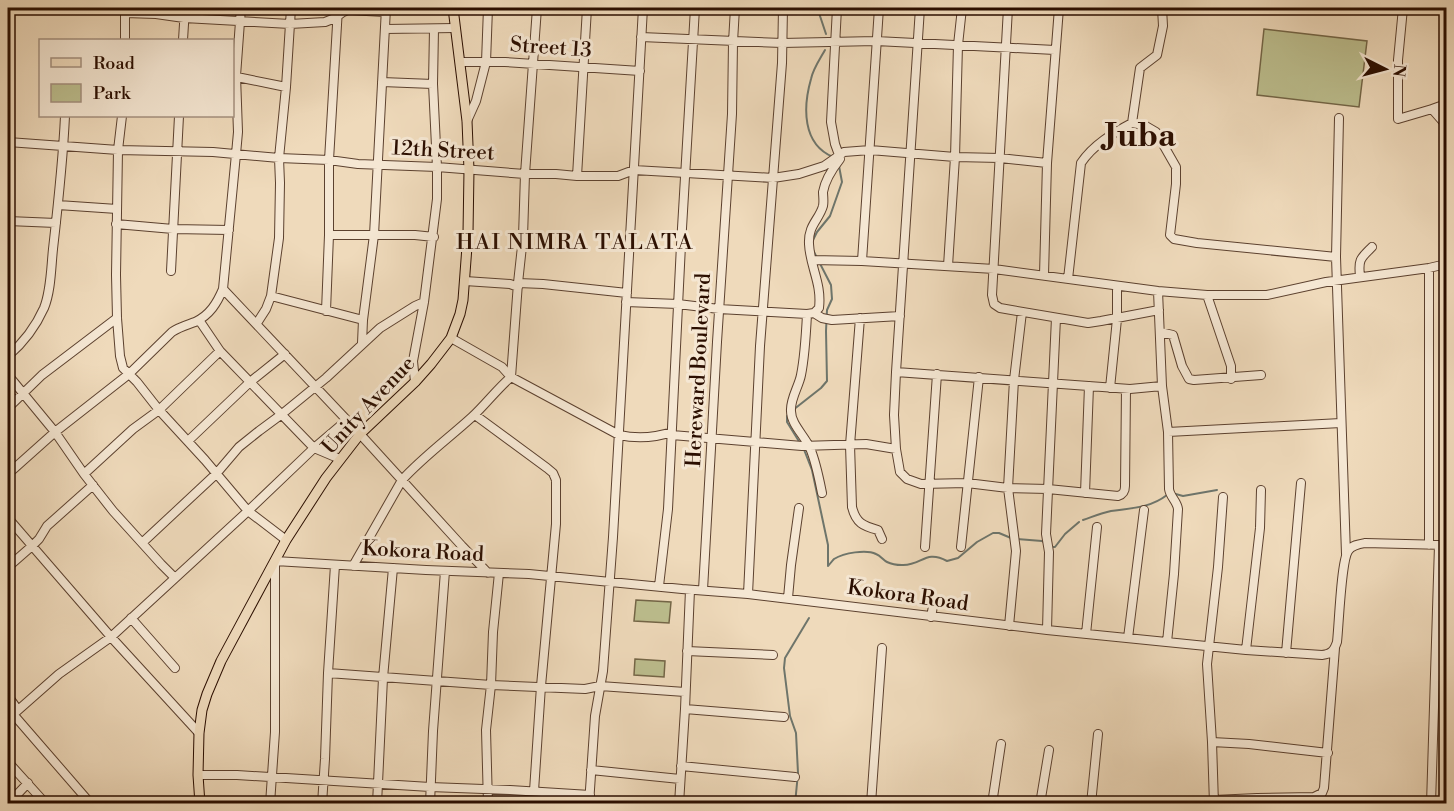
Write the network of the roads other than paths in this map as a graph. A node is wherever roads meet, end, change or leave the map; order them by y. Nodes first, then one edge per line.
1 (9, 8) edge
2 (185, 8) edge
3 (241, 8) edge
4 (291, 8) edge
5 (453, 8) edge
6 (488, 8) edge
7 (537, 8) edge
8 (587, 8) edge
9 (643, 8) edge
10 (695, 8) edge
11 (735, 8) edge
12 (783, 8) edge
13 (837, 8) edge
14 (879, 8) edge
15 (920, 8) edge
16 (962, 8) edge
17 (1008, 8) edge
18 (1060, 8) edge
19 (1162, 8) edge
20 (1403, 8) edge
21 (125, 10) edge
22 (386, 10) edge
23 (338, 11) edge
24 (184, 18) junction
25 (240, 21) junction
26 (290, 24) junction
27 (455, 28) junction
28 (385, 29) junction
29 (434, 29) junction
30 (641, 37) junction
31 (125, 39) edge
32 (183, 39) edge
33 (693, 39) junction
34 (876, 41) junction
35 (733, 42) junction
36 (835, 42) junction
37 (782, 43) junction
38 (917, 43) junction
39 (958, 45) junction
40 (1006, 48) junction
41 (1055, 50) junction
42 (460, 62) junction
43 (486, 62) junction
44 (534, 64) junction
45 (584, 68) junction
46 (640, 71) junction
47 (234, 76) edge
48 (8, 82) edge
49 (382, 82) junction
50 (433, 84) junction
51 (286, 87) junction
52 (1446, 104) edge
53 (1432, 109) junction
54 (65, 117) edge
55 (122, 117) edge
56 (179, 117) edge
57 (1339, 118) dead end
58 (467, 121) junction
59 (1132, 123) junction
60 (1446, 126) edge
61 (8, 142) edge
62 (64, 146) junction
63 (118, 150) junction
64 (870, 150) junction
65 (177, 152) junction
66 (911, 153) junction
67 (237, 154) junction
68 (842, 154) junction
69 (955, 157) junction
70 (279, 158) junction
71 (1000, 158) junction
72 (329, 160) junction
73 (1047, 162) junction
74 (378, 164) junction
75 (437, 167) junction
76 (469, 170) junction
77 (633, 170) junction
78 (685, 173) junction
79 (525, 174) junction
80 (577, 176) junction
81 (729, 176) junction
82 (773, 178) junction
83 (58, 205) junction
84 (117, 209) junction
85 (8, 221) edge
86 (56, 223) junction
87 (116, 224) junction
88 (173, 229) junction
89 (229, 230) junction
90 (329, 235) junction
91 (374, 235) junction
92 (434, 237) junction
93 (1372, 247) dead end
94 (1336, 257) junction
95 (812, 260) junction
96 (862, 261) junction
97 (903, 264) junction
98 (1446, 264) edge
99 (948, 266) junction
100 (1429, 268) junction
101 (994, 269) junction
102 (171, 272) dead end
103 (1044, 275) junction
104 (1360, 276) junction
105 (1068, 279) junction
106 (1337, 280) junction
107 (465, 281) junction
108 (518, 285) junction
109 (1118, 286) junction
110 (223, 289) junction
111 (1158, 291) junction
112 (627, 293) junction
113 (1208, 295) junction
114 (271, 296) junction
115 (424, 302) junction
116 (626, 302) junction
117 (678, 304) junction
118 (719, 309) junction
119 (1160, 310) junction
120 (326, 311) junction
121 (762, 311) junction
122 (1022, 312) junction
123 (811, 314) junction
124 (900, 316) junction
125 (117, 318) junction
126 (860, 318) junction
127 (1056, 318) junction
128 (1117, 319) junction
129 (199, 320) junction
130 (363, 320) junction
131 (257, 323) junction
132 (1160, 332) junction
133 (451, 338) junction
134 (362, 343) junction
135 (220, 351) junction
136 (285, 354) junction
137 (8, 356) edge
138 (896, 372) junction
139 (129, 374) junction
140 (937, 374) junction
141 (8, 375) edge
142 (1261, 375) dead end
143 (511, 377) junction
144 (979, 377) junction
145 (1231, 378) junction
146 (1014, 380) junction
147 (250, 382) junction
148 (415, 382) junction
149 (1053, 383) junction
150 (1089, 386) junction
151 (1162, 386) junction
152 (314, 387) junction
153 (1110, 388) junction
154 (1126, 389) junction
155 (22, 393) junction
156 (8, 408) edge
157 (159, 410) junction
158 (282, 414) junction
159 (474, 415) junction
160 (347, 420) junction
161 (1341, 423) junction
162 (55, 432) junction
163 (1168, 432) junction
164 (360, 434) junction
165 (672, 434) junction
166 (619, 435) junction
167 (712, 439) junction
168 (188, 441) junction
169 (755, 442) junction
170 (850, 445) junction
171 (809, 446) junction
172 (314, 448) junction
173 (896, 449) junction
174 (340, 459) junction
175 (8, 474) edge
176 (84, 474) junction
177 (216, 474) junction
178 (402, 480) junction
179 (967, 483) junction
180 (1301, 483) dead end
181 (930, 484) junction
182 (93, 485) junction
183 (1008, 488) junction
184 (1048, 489) junction
185 (1261, 489) dead end
186 (822, 492) dead end
187 (1085, 493) junction
188 (1223, 497) dead end
189 (798, 508) dead end
190 (1144, 510) dead end
191 (248, 511) junction
192 (8, 518) edge
193 (1097, 527) dead end
194 (882, 538) dead end
195 (286, 540) junction
196 (142, 543) junction
197 (1429, 545) junction
198 (1443, 545) edge
199 (33, 546) junction
200 (925, 546) dead end
201 (961, 547) dead end
202 (1346, 556) junction
203 (275, 561) junction
204 (335, 565) junction
205 (353, 566) junction
206 (8, 567) edge
207 (393, 568) junction
208 (445, 571) junction
209 (488, 573) junction
210 (500, 573) junction
211 (551, 576) junction
212 (175, 578) junction
213 (609, 582) junction
214 (659, 586) junction
215 (690, 590) junction
216 (703, 590) junction
217 (748, 594) junction
218 (788, 598) junction
219 (934, 601) dead end
220 (931, 617) junction
221 (131, 618) junction
222 (1009, 626) junction
223 (1047, 630) junction
224 (1086, 634) junction
225 (111, 637) junction
226 (1128, 638) junction
227 (1167, 642) junction
228 (1208, 646) junction
229 (882, 648) dead end
230 (1335, 648) junction
231 (1246, 650) junction
232 (687, 651) junction
233 (1286, 653) junction
234 (773, 655) dead end
235 (175, 669) dead end
236 (328, 673) junction
237 (383, 678) junction
238 (438, 681) junction
239 (491, 685) junction
240 (541, 686) junction
241 (600, 686) junction
242 (685, 692) junction
243 (8, 696) edge
244 (685, 709) junction
245 (13, 714) edge
246 (784, 717) dead end
247 (199, 733) junction
248 (1098, 734) dead end
249 (1212, 742) junction
250 (1000, 744) dead end
251 (1049, 750) dead end
252 (1328, 753) junction
253 (8, 762) edge
254 (681, 766) junction
255 (591, 770) junction
256 (198, 775) junction
257 (795, 777) dead end
258 (271, 778) junction
259 (680, 779) junction
260 (324, 780) junction
261 (28, 783) junction
262 (378, 783) junction
263 (430, 787) junction
264 (488, 789) junction
265 (534, 792) junction
266 (1318, 796) junction
267 (589, 799) edge
268 (1290, 800) edge
269 (1214, 802) edge
270 (8, 804) edge
271 (46, 804) edge
272 (91, 804) edge
273 (200, 804) edge
274 (270, 804) edge
275 (322, 804) edge
276 (377, 804) edge
277 (430, 804) edge
278 (488, 804) edge
279 (679, 804) edge
280 (871, 804) edge
281 (992, 804) edge
282 (1041, 804) edge
283 (1091, 804) edge
284 (1325, 804) edge
285 (1431, 804) edge

1 - 48 street
2 - 24 street
3 - 25 street
4 - 26 street
5 - 27 main road, Unity Avenue
6 - 43 street
7 - 44 street
8 - 45 street
9 - 30 street
10 - 33 street
11 - 35 street, Hereward Boulevard
12 - 37 street
13 - 36 street
14 - 34 street
15 - 38 street
16 - 39 street
17 - 40 street
18 - 41 street
19 - 59 street
20 - 53 street
21 - 24 street
21 - 31 street
22 - 23 street
22 - 28 street
23 - 26 street
23 - 72 street
24 - 25 street
24 - 32 street
25 - 26 street
25 - 47 street
26 - 51 street
27 - 29 street
27 - 42 main road, Unity Avenue
28 - 29 street
28 - 49 street
29 - 50 street
30 - 33 street
30 - 46 street
33 - 35 street
33 - 78 street
34 - 36 street
34 - 38 street
34 - 64 street
35 - 37 street
35 - 81 street, Hereward Boulevard
36 - 37 street
36 - 68 street
37 - 82 street
38 - 39 street
38 - 66 street
39 - 40 street
39 - 69 street
40 - 41 street
40 - 71 street
41 - 73 street
42 - 43 street, Street 13
42 - 58 main road, Unity Avenue
43 - 44 street, Street 13
43 - 58 street
44 - 45 street, Street 13
44 - 79 street
45 - 46 street, Street 13
45 - 80 street
46 - 77 street
47 - 51 street
47 - 67 street
49 - 50 street
49 - 74 street
50 - 75 street
51 - 70 street
52 - 53 street
53 - 60 street
54 - 62 street
55 - 63 street
56 - 65 street
57 - 94 street
58 - 76 main road, Unity Avenue
59 - 94 street
59 - 105 street
61 - 62 street, 12th Street
62 - 63 street, 12th Street
62 - 83 street
63 - 65 street, 12th Street
63 - 84 street
64 - 66 street, 12th Street
64 - 68 street, 12th Street
64 - 96 street
65 - 67 street, 12th Street
65 - 88 street
66 - 69 street, 12th Street
66 - 97 street
67 - 70 street, 12th Street
67 - 89 street
68 - 82 street, 12th Street
68 - 95 street
69 - 71 street, 12th Street
69 - 99 street
70 - 72 street, 12th Street
70 - 114 street
71 - 73 street, 12th Street
71 - 101 street
72 - 74 street, 12th Street
72 - 90 street
73 - 103 street
74 - 75 street, 12th Street
74 - 91 street
75 - 76 street, 12th Street
75 - 92 street
76 - 79 street, 12th Street
76 - 107 main road, Unity Avenue
77 - 78 street, 12th Street
77 - 80 street, 12th Street
77 - 112 street
78 - 81 street, 12th Street
78 - 117 street
79 - 80 street, 12th Street
79 - 108 street
81 - 82 street, 12th Street
81 - 118 street, Hereward Boulevard
82 - 121 street
83 - 84 street
83 - 86 street
84 - 87 street
85 - 86 street
86 - 137 street
87 - 88 street
87 - 125 street
88 - 89 street
88 - 102 street
89 - 110 street
90 - 91 street
90 - 120 street
91 - 92 street
91 - 130 street
92 - 115 street
93 - 104 street
94 - 106 street
95 - 96 street
95 - 123 street
96 - 97 street
97 - 99 street
97 - 124 street
98 - 100 street
99 - 101 street
100 - 104 street
100 - 197 street
101 - 103 street
101 - 122 street
103 - 105 street
104 - 106 street
105 - 109 street
106 - 113 street
106 - 161 street
107 - 108 street
107 - 133 main road, Unity Avenue
108 - 112 street
108 - 143 street
109 - 111 street
109 - 128 street
110 - 129 street
110 - 131 street
111 - 113 street
111 - 119 street
112 - 116 street
113 - 145 street
114 - 120 street
114 - 131 street
115 - 134 street
115 - 148 street
116 - 117 street
116 - 166 street
117 - 118 street
117 - 165 street
118 - 121 street
118 - 167 street, Hereward Boulevard
119 - 128 street
119 - 132 street
120 - 130 street
121 - 123 street
121 - 169 street
122 - 127 street
122 - 146 street
123 - 126 street
123 - 171 street
124 - 126 street
124 - 138 street
125 - 139 street
125 - 155 street
126 - 170 street
127 - 128 street
127 - 149 street
128 - 153 street
129 - 135 street
129 - 139 street
130 - 134 street
131 - 136 street
132 - 145 street
132 - 151 street
133 - 143 street
133 - 148 main road, Unity Avenue
134 - 152 street
135 - 147 street
135 - 157 street
136 - 147 street
136 - 152 street
138 - 140 street
138 - 173 street
139 - 157 street
139 - 162 street
140 - 144 street
140 - 181 street
141 - 155 street
142 - 145 street
143 - 159 street
143 - 166 street
144 - 146 street
144 - 179 street
146 - 149 street
146 - 183 street
147 - 158 street
147 - 168 street
148 - 164 main road, Unity Avenue
149 - 150 street
149 - 184 street
150 - 153 street
150 - 187 street
151 - 154 street
151 - 163 street
152 - 158 street
152 - 160 street
153 - 154 street
154 - 187 street
155 - 156 street
155 - 162 street
157 - 168 street
157 - 176 street
158 - 172 street
158 - 177 street
159 - 178 street
159 - 211 street
160 - 164 street
160 - 172 street
161 - 163 street
161 - 202 street
162 - 175 street
162 - 176 street
163 - 227 street
164 - 174 main road, Unity Avenue
164 - 178 street
165 - 166 street
165 - 167 street
165 - 214 street
166 - 213 street
167 - 169 street
167 - 216 street, Hereward Boulevard
168 - 177 street
169 - 171 street
169 - 217 street
170 - 171 street
170 - 173 street
170 - 194 street
171 - 186 street
172 - 174 street
172 - 191 street
173 - 181 street
174 - 195 main road, Unity Avenue
176 - 182 street
177 - 191 street
177 - 196 street
178 - 205 street
178 - 209 street
179 - 181 street
179 - 183 street
179 - 201 street
180 - 233 street
181 - 200 street
182 - 196 street
182 - 199 street
183 - 184 street
183 - 222 street
184 - 187 street
184 - 223 street
185 - 231 street
188 - 228 street
189 - 218 street
190 - 226 street
191 - 195 street
191 - 212 street
192 - 199 street
193 - 224 street
195 - 203 main road, Unity Avenue
196 - 212 street
197 - 198 street
197 - 202 street
198 - 285 street
199 - 206 street
199 - 225 street
202 - 230 street
203 - 204 street, Kokora Road
203 - 247 main road, Unity Avenue
203 - 258 street
204 - 205 street, Kokora Road
204 - 236 street
205 - 207 street, Kokora Road
207 - 208 street, Kokora Road
207 - 237 street
208 - 209 street, Kokora Road
208 - 238 street
209 - 210 street, Kokora Road
210 - 211 street, Kokora Road
210 - 239 street
211 - 213 street, Kokora Road
211 - 240 street
212 - 221 street
213 - 214 street, Kokora Road
213 - 241 street
214 - 215 street, Kokora Road
215 - 216 street, Kokora Road
215 - 232 street
216 - 217 street, Kokora Road
217 - 218 street, Kokora Road
218 - 220 street, Kokora Road
219 - 220 street
220 - 222 street, Kokora Road
221 - 225 street
221 - 235 street
222 - 223 street, Kokora Road
223 - 224 street, Kokora Road
224 - 226 street, Kokora Road
225 - 245 street
225 - 247 street
226 - 227 street, Kokora Road
227 - 228 street, Kokora Road
228 - 231 street, Kokora Road
228 - 249 street
229 - 280 street
230 - 233 street, Kokora Road
230 - 252 street
231 - 233 street, Kokora Road
232 - 234 street
232 - 242 street
236 - 237 street
236 - 260 street
237 - 238 street
237 - 262 street
238 - 239 street
238 - 263 street
239 - 240 street
239 - 264 street
240 - 241 street
240 - 265 street
241 - 242 street
241 - 255 street
242 - 244 street
243 - 245 street
244 - 246 street
244 - 254 street
245 - 272 street
247 - 256 main road, Unity Avenue
248 - 283 street
249 - 252 street
249 - 269 street
250 - 281 street
251 - 282 street
252 - 266 street
253 - 261 street
254 - 257 street
254 - 259 street
255 - 259 street
255 - 267 street
256 - 258 street
256 - 273 main road, Unity Avenue
258 - 260 street
258 - 274 street
259 - 279 street
260 - 262 street
260 - 275 street
261 - 270 street
261 - 271 street
262 - 263 street
262 - 276 street
263 - 264 street
263 - 277 street
264 - 265 street
264 - 278 street
265 - 267 street
266 - 268 street
266 - 284 street
268 - 269 street

